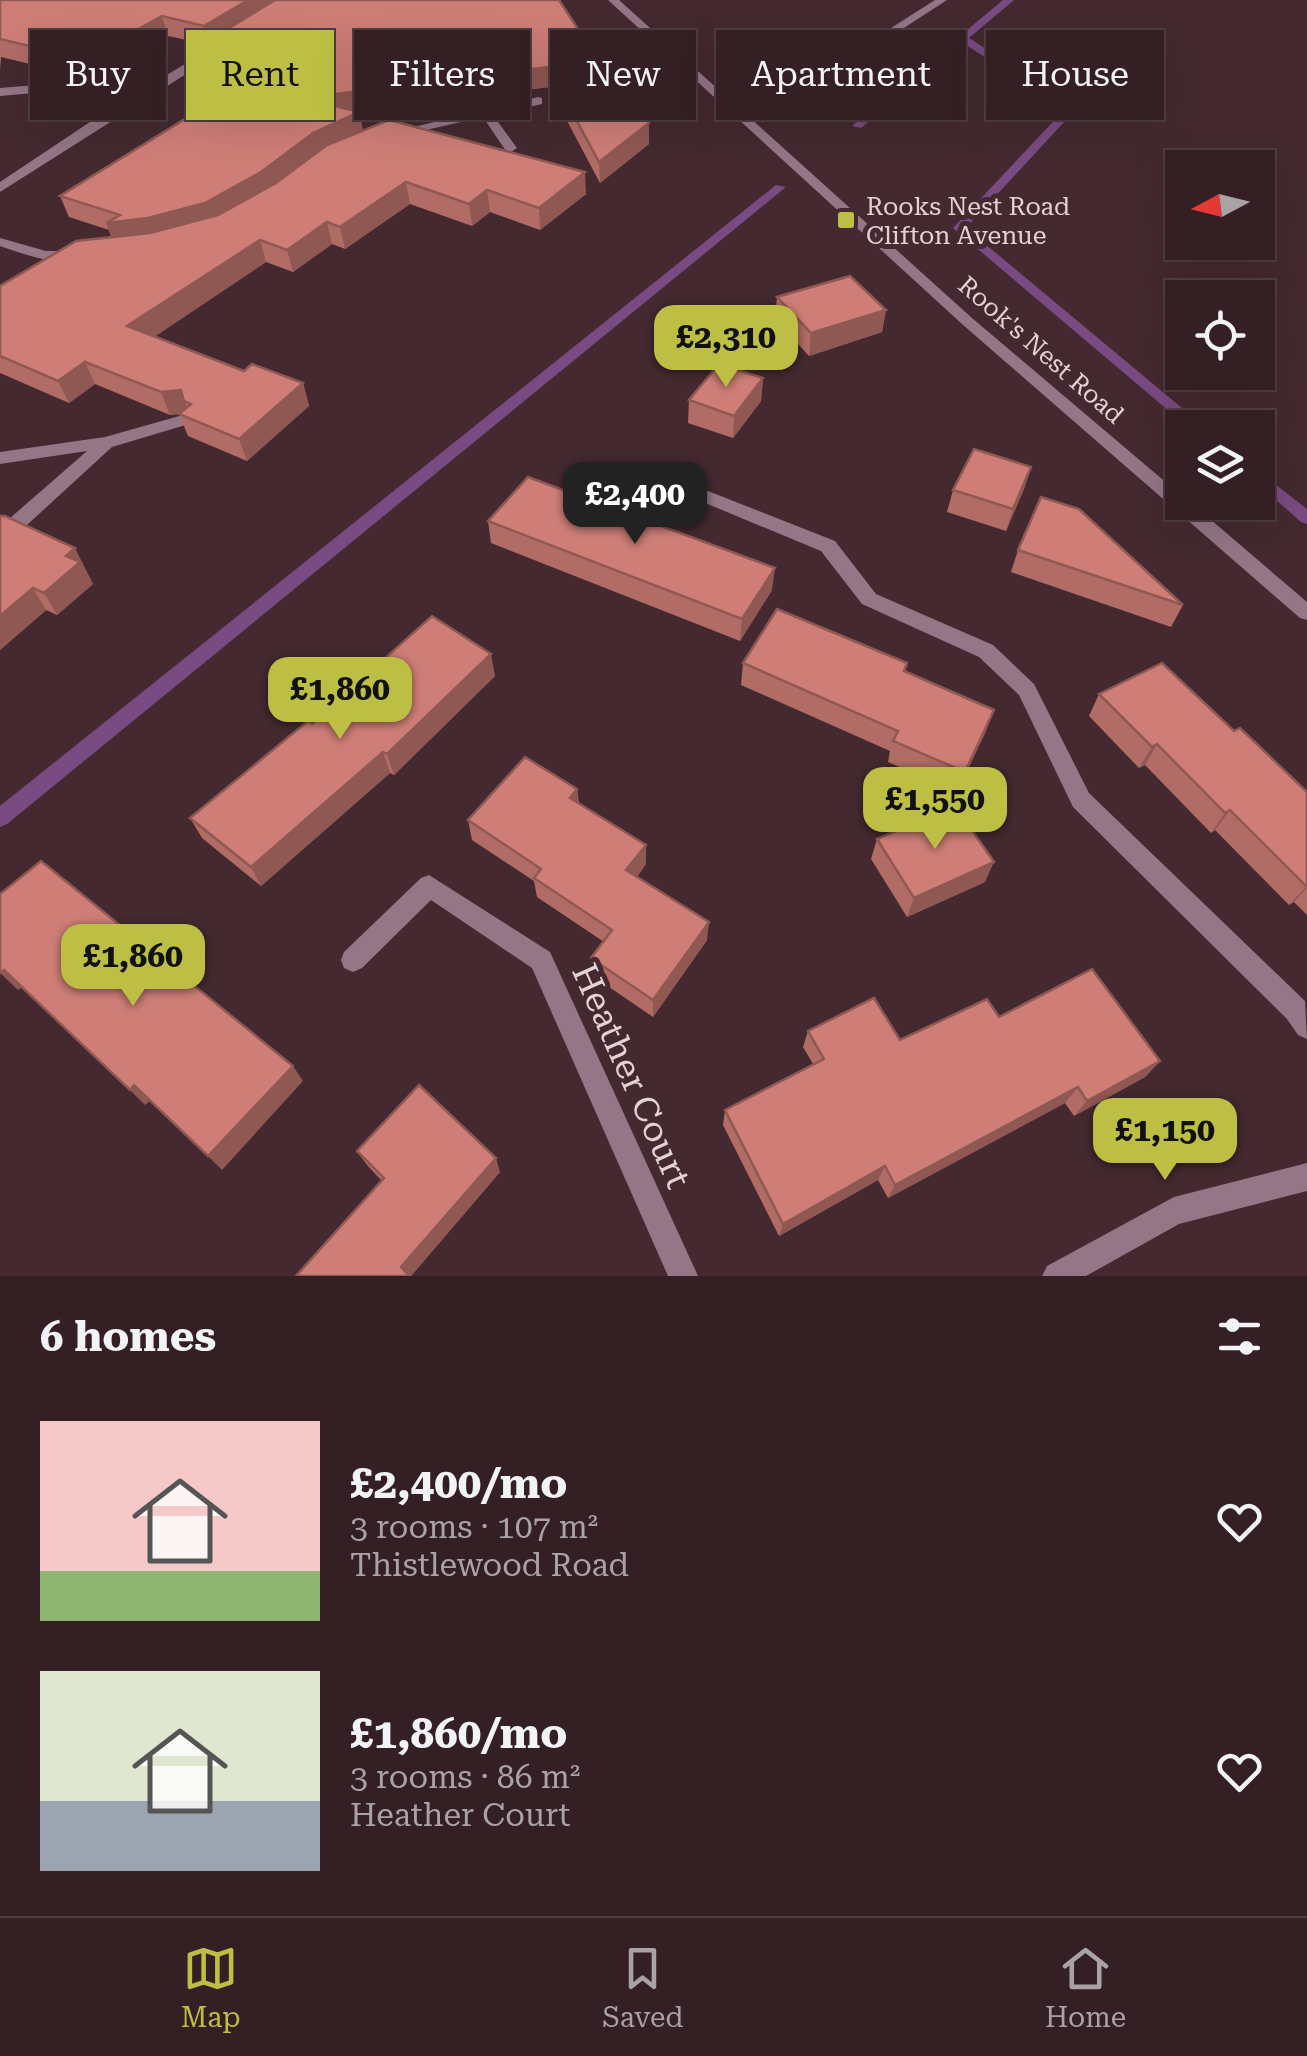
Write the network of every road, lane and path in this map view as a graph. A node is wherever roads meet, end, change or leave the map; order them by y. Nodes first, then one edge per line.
1 (613, 0) edge
2 (942, 0) edge
3 (266, 20) edge
4 (895, 30) edge
5 (166, 80) edge
6 (30, 90) edge
7 (716, 91) edge
8 (0, 92) edge
9 (538, 101) dead end
10 (530, 103) edge
11 (102, 120) edge
12 (454, 120) edge
13 (491, 120) edge
14 (748, 120) edge
15 (373, 138) edge
16 (511, 148) edge
17 (0, 188) edge
18 (0, 242) edge
19 (96, 256) edge
20 (183, 420) edge
21 (106, 443) junction
22 (0, 458) edge
23 (675, 484) dead end
24 (8, 531) edge
25 (1307, 612) edge
26 (353, 960) dead end
27 (1307, 1026) edge
28 (1307, 1178) edge
29 (683, 1276) edge
30 (1057, 1276) edge

1 - 7 street, Rook's Nest Road
2 - 4 street
3 - 5 street
6 - 8 street
9 - 10 street
11 - 17 street
12 - 15 street
13 - 16 street
14 - 25 street, Rook's Nest Road
18 - 19 street
20 - 21 street
21 - 22 street
21 - 24 street
23 - 27 street
26 - 29 street, Heather Court
28 - 30 street

